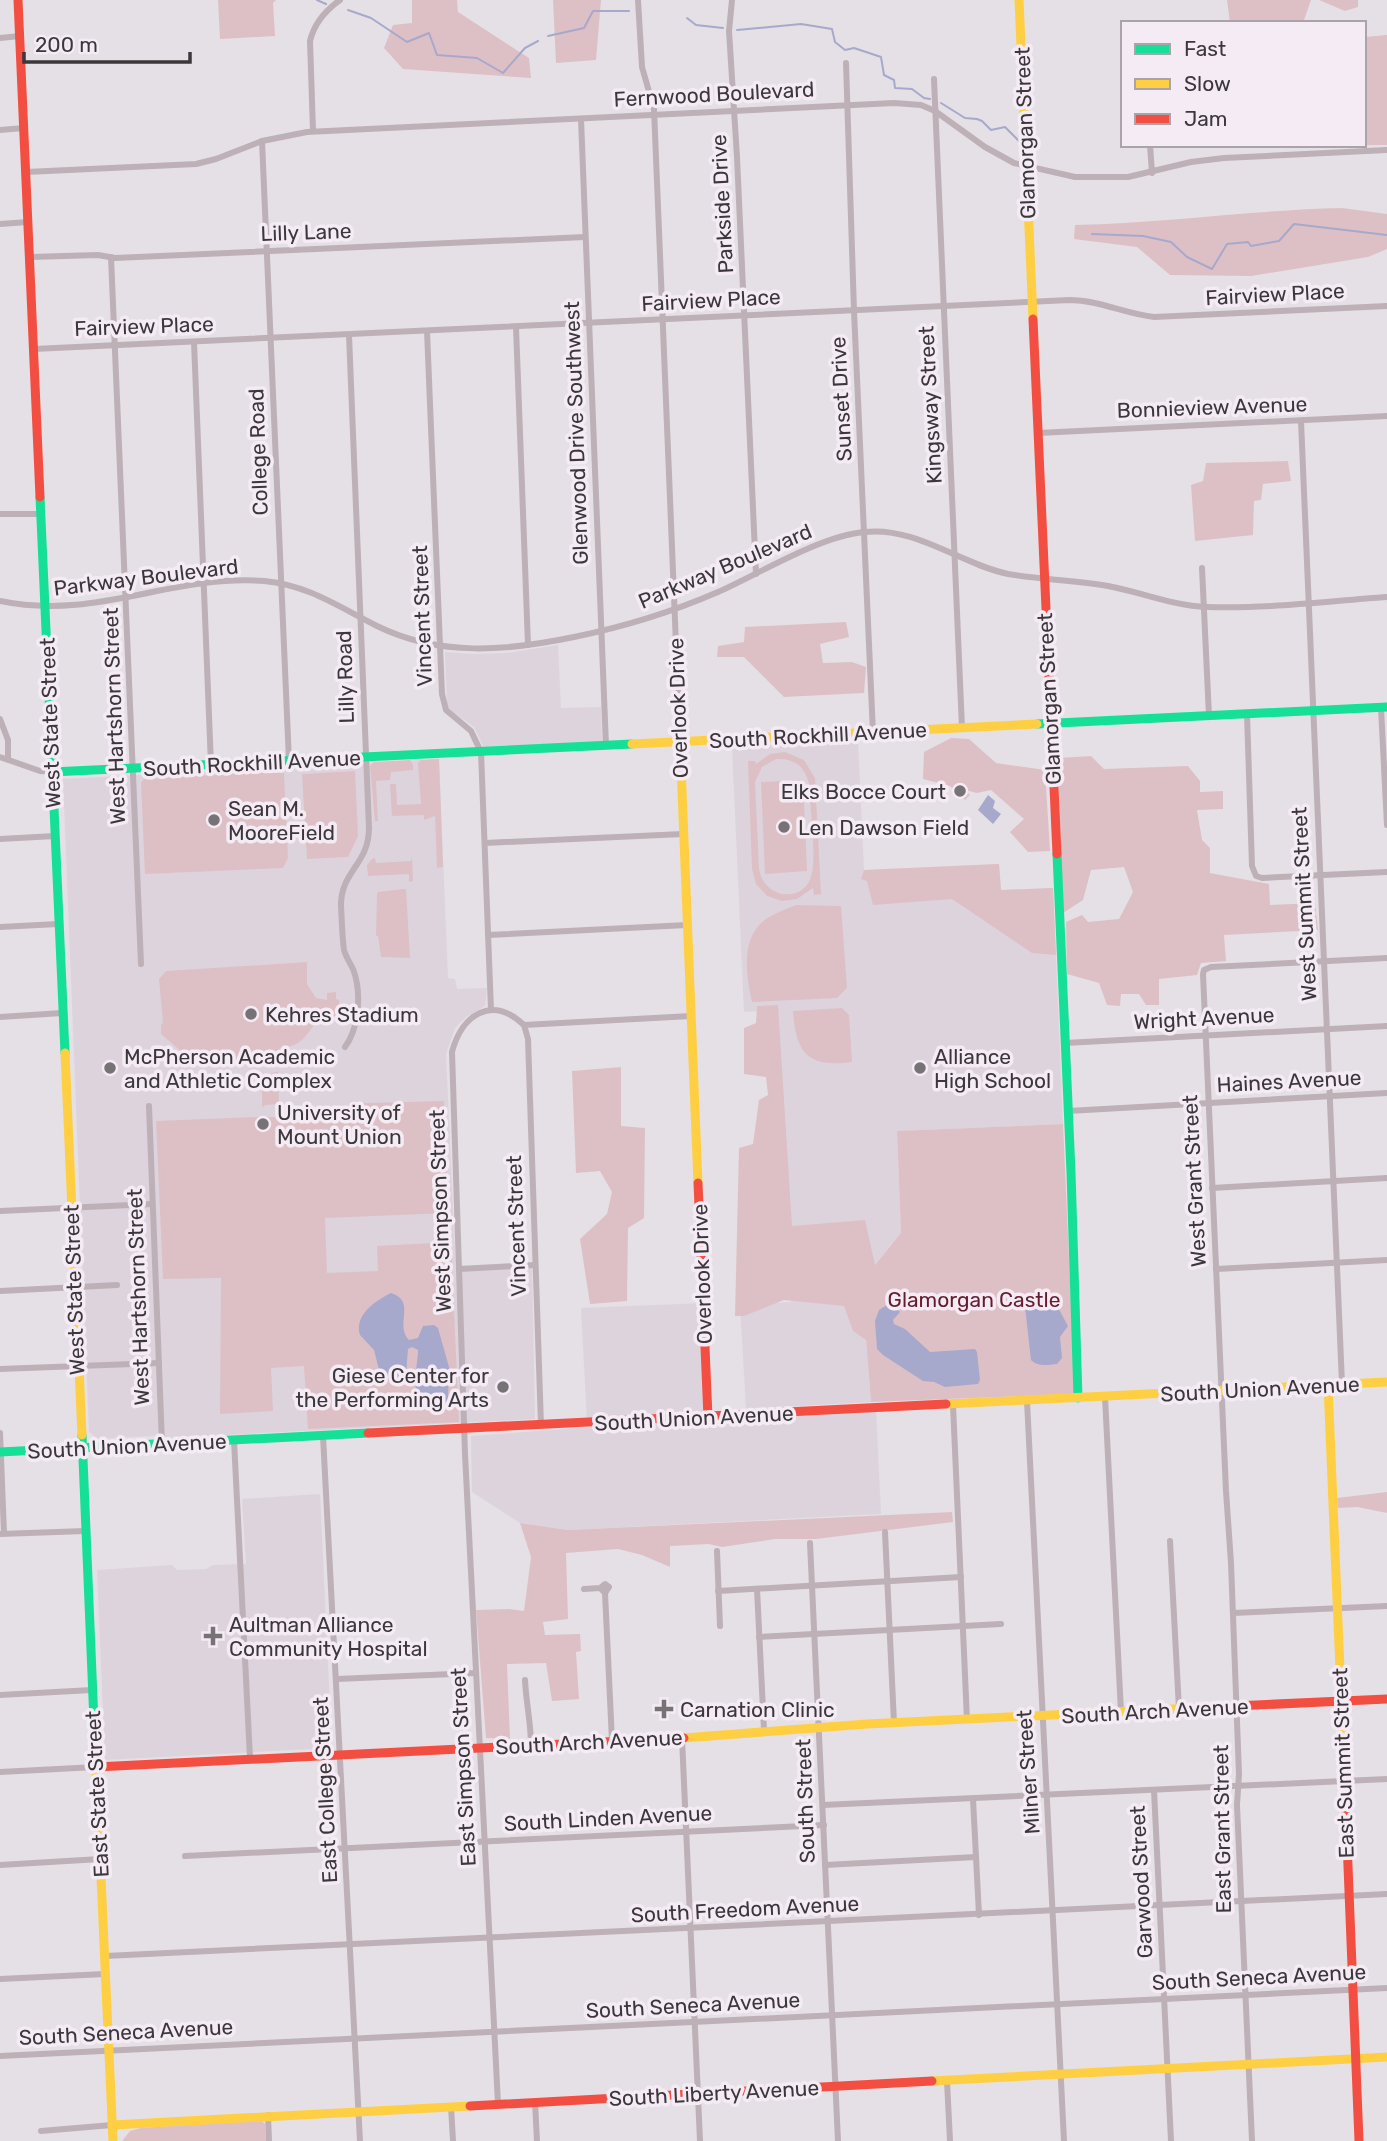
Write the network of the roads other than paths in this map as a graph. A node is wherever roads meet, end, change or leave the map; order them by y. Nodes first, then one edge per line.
1 (18, 0) edge
2 (340, 0) edge
3 (638, 0) edge
4 (732, 0) edge
5 (1019, 0) edge
6 (20, 36) junction
7 (0, 38) edge
8 (846, 63) dead end
9 (934, 79) dead end
10 (847, 104) junction
11 (936, 111) junction
12 (735, 112) junction
13 (654, 116) junction
14 (580, 119) junction
15 (24, 128) junction
16 (0, 130) edge
17 (313, 131) junction
18 (262, 141) junction
19 (1150, 147) edge
20 (1387, 150) edge
21 (1026, 167) junction
22 (26, 172) junction
23 (1152, 173) junction
24 (28, 222) junction
25 (0, 224) edge
26 (585, 237) junction
27 (267, 251) junction
28 (30, 257) junction
29 (111, 257) junction
30 (1032, 302) junction
31 (943, 306) junction
32 (1387, 306) edge
33 (854, 311) junction
34 (744, 316) junction
35 (662, 320) junction
36 (590, 324) junction
37 (516, 327) junction
38 (427, 331) junction
39 (349, 335) junction
40 (271, 338) junction
41 (194, 342) junction
42 (115, 345) junction
43 (34, 349) junction
44 (1387, 416) edge
45 (1301, 421) junction
46 (1038, 433) junction
47 (0, 514) edge
48 (41, 514) junction
49 (864, 532) junction
50 (955, 555) junction
51 (1202, 568) dead end
52 (756, 574) junction
53 (1043, 579) junction
54 (204, 583) junction
55 (281, 584) junction
56 (1387, 597) edge
57 (126, 599) junction
58 (0, 601) edge
59 (1308, 603) junction
60 (45, 607) junction
61 (1205, 607) junction
62 (674, 610) junction
63 (360, 616) junction
64 (602, 631) junction
65 (528, 645) junction
66 (440, 646) junction
67 (1384, 708) edge
68 (1313, 711) junction
69 (1247, 714) junction
70 (1209, 716) junction
71 (0, 719) edge
72 (1051, 724) junction
73 (962, 728) junction
74 (873, 733) junction
75 (680, 743) junction
76 (606, 746) junction
77 (481, 752) junction
78 (0, 757) edge
79 (366, 757) junction
80 (8, 759) junction
81 (289, 761) junction
82 (211, 765) junction
83 (133, 769) junction
84 (52, 772) junction
85 (1387, 825) edge
86 (683, 834) junction
87 (55, 836) junction
88 (0, 839) edge
89 (485, 843) junction
90 (1387, 872) edge
91 (1319, 875) junction
92 (58, 924) junction
93 (687, 925) junction
94 (0, 927) edge
95 (488, 935) junction
96 (1387, 958) edge
97 (1324, 961) junction
98 (141, 964) dead end
99 (491, 1010) junction
100 (62, 1013) junction
101 (0, 1017) edge
102 (691, 1017) junction
103 (524, 1025) junction
104 (1387, 1026) edge
105 (1327, 1029) junction
106 (1205, 1036) junction
107 (1065, 1043) junction
108 (345, 1047) dead end
109 (1387, 1093) edge
110 (1330, 1097) junction
111 (1208, 1103) junction
112 (149, 1106) dead end
113 (1068, 1111) junction
114 (1387, 1178) edge
115 (1333, 1181) junction
116 (1212, 1188) junction
117 (152, 1204) junction
118 (70, 1207) junction
119 (0, 1211) edge
120 (1387, 1260) edge
121 (1338, 1262) junction
122 (535, 1265) junction
123 (459, 1269) junction
124 (1216, 1269) junction
125 (117, 1285) dead end
126 (74, 1287) junction
127 (0, 1291) edge
128 (159, 1363) junction
129 (77, 1366) junction
130 (0, 1368) edge
131 (1387, 1382) edge
132 (1342, 1384) junction
133 (1328, 1385) junction
134 (1221, 1391) junction
135 (1105, 1396) junction
136 (1078, 1398) junction
137 (1027, 1401) junction
138 (953, 1405) junction
139 (708, 1417) junction
140 (541, 1426) junction
141 (464, 1429) junction
142 (0, 1433) edge
143 (323, 1436) junction
144 (234, 1440) junction
145 (162, 1444) junction
146 (81, 1447) junction
147 (1, 1452) edge
148 (85, 1531) junction
149 (885, 1532) dead end
150 (2, 1533) edge
151 (1170, 1541) dead end
152 (810, 1543) dead end
153 (717, 1551) dead end
154 (961, 1577) junction
155 (887, 1581) junction
156 (812, 1586) junction
157 (584, 1589) dead end
158 (757, 1589) junction
159 (719, 1591) junction
160 (1387, 1606) edge
161 (1337, 1607) junction
162 (1233, 1612) junction
163 (1000, 1624) dead end
164 (720, 1626) dead end
165 (963, 1626) junction
166 (889, 1630) junction
167 (814, 1634) junction
168 (759, 1637) junction
169 (476, 1673) junction
170 (337, 1679) junction
171 (524, 1680) dead end
172 (92, 1690) junction
173 (0, 1695) edge
174 (1387, 1699) edge
175 (1342, 1701) junction
176 (1236, 1706) junction
177 (1179, 1709) junction
178 (1121, 1712) junction
179 (1042, 1716) junction
180 (967, 1720) junction
181 (894, 1723) junction
182 (820, 1727) junction
183 (764, 1730) junction
184 (682, 1738) junction
185 (612, 1741) junction
186 (531, 1745) junction
187 (480, 1747) junction
188 (341, 1754) junction
189 (250, 1758) junction
190 (96, 1767) junction
191 (0, 1772) edge
192 (1387, 1779) edge
193 (1344, 1781) junction
194 (1238, 1786) junction
195 (1154, 1790) junction
196 (1047, 1795) junction
197 (973, 1799) junction
198 (823, 1805) junction
199 (824, 1825) junction
200 (686, 1832) junction
201 (484, 1841) junction
202 (345, 1848) junction
203 (184, 1856) dead end
204 (976, 1857) junction
205 (100, 1860) junction
206 (0, 1865) edge
207 (825, 1865) junction
208 (1387, 1894) edge
209 (1348, 1896) junction
210 (1241, 1902) junction
211 (1160, 1905) junction
212 (1053, 1911) junction
213 (979, 1915) junction
214 (827, 1923) junction
215 (690, 1928) junction
216 (489, 1939) junction
217 (350, 1945) junction
218 (105, 1956) junction
219 (105, 1974) junction
220 (0, 1979) edge
221 (1387, 1988) edge
222 (1352, 1990) junction
223 (1245, 1995) junction
224 (1164, 1999) junction
225 (1058, 2005) junction
226 (831, 2016) junction
227 (694, 2022) junction
228 (495, 2032) junction
229 (355, 2039) junction
230 (109, 2050) junction
231 (0, 2056) edge
232 (1387, 2057) edge
233 (1354, 2059) junction
234 (1249, 2065) junction
235 (1167, 2069) junction
236 (1061, 2074) junction
237 (947, 2081) junction
238 (835, 2087) junction
239 (698, 2094) junction
240 (535, 2102) junction
241 (498, 2104) junction
242 (451, 2106) junction
243 (359, 2111) junction
244 (268, 2115) junction
245 (112, 2125) junction
246 (41, 2131) dead end
247 (113, 2141) edge
248 (269, 2141) edge
249 (360, 2141) edge
250 (453, 2141) edge
251 (537, 2141) edge
252 (700, 2141) edge
253 (838, 2141) edge
254 (950, 2141) edge
255 (1064, 2141) edge
256 (1171, 2141) edge
257 (1252, 2141) edge
258 (1359, 2141) edge

1 - 6 main road, West State Street
2 - 17 street
3 - 13 street, Overlook Drive
4 - 12 street, Parkside Drive
5 - 21 main road, Glamorgan Street
6 - 7 street
6 - 15 main road, West State Street
8 - 10 street, Sunset Drive
9 - 11 street, Kingsway Street
10 - 11 street, Fernwood Boulevard
10 - 12 street, Fernwood Boulevard
10 - 33 street, Sunset Drive
11 - 21 street, Fernwood Boulevard
11 - 31 street, Kingsway Street
12 - 13 street, Fernwood Boulevard
12 - 34 street, Parkside Drive
13 - 14 street, Fernwood Boulevard
13 - 35 street, Overlook Drive
14 - 17 street, Fernwood Boulevard
14 - 26 street, Glenwood Drive Southwest
15 - 16 street
15 - 22 main road, West State Street
17 - 18 street, Fernwood Boulevard
18 - 22 street, Fernwood Boulevard
18 - 27 street, College Road
19 - 23 street
20 - 23 street, Fernwood Boulevard
21 - 23 street, Fernwood Boulevard
21 - 30 main road, Glamorgan Street
22 - 24 main road, West State Street
24 - 25 street
24 - 28 main road, West State Street
26 - 27 street, Lilly Lane
26 - 36 street, Glenwood Drive Southwest
27 - 29 street, Lilly Lane
27 - 40 street, College Road
28 - 29 street, Lilly Lane
28 - 43 main road, West State Street
29 - 42 street, West Hartshorn Street
30 - 31 street, Fairview Place
30 - 32 street, Fairview Place
30 - 46 main road, Glamorgan Street
31 - 33 street, Fairview Place
31 - 50 street, Kingsway Street
33 - 34 street, Fairview Place
33 - 49 street, Sunset Drive
34 - 35 street, Fairview Place
34 - 52 street, Parkside Drive
35 - 36 street, Fairview Place
35 - 62 street, Overlook Drive
36 - 37 street, Fairview Place
36 - 64 street, Glenwood Drive Southwest
37 - 38 street, Fairview Place
37 - 65 street
38 - 39 street, Fairview Place
38 - 66 street, Vincent Street
39 - 40 street, Fairview Place
39 - 63 street, Lilly Road
40 - 41 street, Fairview Place
40 - 55 street, College Road
41 - 42 street, Fairview Place
41 - 54 street
42 - 43 street, Fairview Place
42 - 57 street, West Hartshorn Street
43 - 48 main road, West State Street
44 - 45 street, Bonnieview Avenue
45 - 46 street, Bonnieview Avenue
45 - 59 street, West Summit Street
46 - 53 main road, Glamorgan Street
47 - 48 street
48 - 60 main road, West State Street
49 - 50 street, Parkway Boulevard
49 - 52 street, Parkway Boulevard
49 - 74 street, Sunset Drive
50 - 53 street, Parkway Boulevard
50 - 73 street, Kingsway Street
51 - 61 street
52 - 62 street, Parkway Boulevard
53 - 61 street, Parkway Boulevard
53 - 72 main road, Glamorgan Street
54 - 55 street, Parkway Boulevard
54 - 57 street, Parkway Boulevard
54 - 82 street
55 - 63 street, Parkway Boulevard
55 - 81 street, College Road
56 - 59 street, Parkway Boulevard
57 - 60 street, Parkway Boulevard
57 - 83 street, West Hartshorn Street
58 - 60 street, Parkway Boulevard
59 - 61 street, Parkway Boulevard
59 - 68 street, West Summit Street
60 - 84 main road, West State Street
61 - 70 street
62 - 64 street, Parkway Boulevard
62 - 75 street, Overlook Drive
63 - 66 street, Parkway Boulevard
63 - 79 street, Lilly Road
64 - 65 street, Parkway Boulevard
64 - 76 street, Glenwood Drive Southwest
65 - 66 street, Parkway Boulevard
66 - 77 street, Vincent Street
67 - 68 main road, South Rockhill Avenue
67 - 85 street
68 - 69 main road, South Rockhill Avenue
68 - 91 street, West Summit Street
69 - 70 main road, South Rockhill Avenue
69 - 91 street
70 - 72 main road, South Rockhill Avenue
71 - 80 street
72 - 73 main road, South Rockhill Avenue
72 - 107 main road, Glamorgan Street
73 - 74 main road, South Rockhill Avenue
74 - 75 main road, South Rockhill Avenue
75 - 76 main road, South Rockhill Avenue
75 - 86 main road, Overlook Drive
76 - 77 main road, South Rockhill Avenue
77 - 79 main road, South Rockhill Avenue
77 - 89 street
78 - 80 street, South Rockhill Avenue
79 - 81 main road, South Rockhill Avenue
79 - 108 street, Lilly Road
80 - 84 street, South Rockhill Avenue
81 - 82 main road, South Rockhill Avenue
82 - 83 main road, South Rockhill Avenue
83 - 84 main road, South Rockhill Avenue
83 - 98 street, West Hartshorn Street
84 - 87 main road, West State Street
86 - 89 street
86 - 93 main road, Overlook Drive
87 - 88 street
87 - 92 main road, West State Street
89 - 95 street
90 - 91 street
91 - 97 street, West Summit Street
92 - 94 street
92 - 100 main road, West State Street
93 - 95 street
93 - 102 main road, Overlook Drive
95 - 99 street
96 - 97 street
97 - 105 street, West Summit Street
97 - 106 street, West Grant Street
99 - 103 street
99 - 123 street, West Simpson Street
100 - 101 street
100 - 118 main road, West State Street
102 - 103 street
102 - 139 main road, Overlook Drive
103 - 122 street, Vincent Street
104 - 105 street, Wright Avenue
105 - 106 street, Wright Avenue
105 - 110 street, West Summit Street
106 - 107 street, Wright Avenue
106 - 111 street, West Grant Street
107 - 113 main road, Glamorgan Street
109 - 110 street, Haines Avenue
110 - 111 street, Haines Avenue
110 - 115 street, West Summit Street
111 - 113 street, Haines Avenue
111 - 116 street, West Grant Street
112 - 117 street, West Hartshorn Street
113 - 136 main road, Glamorgan Street
114 - 115 street
115 - 116 street
115 - 121 street, West Summit Street
116 - 124 street, West Grant Street
117 - 118 street
117 - 128 street, West Hartshorn Street
118 - 119 street
118 - 126 main road, West State Street
120 - 121 street
121 - 124 street
121 - 132 street, West Summit Street
122 - 123 street
122 - 140 street, Vincent Street
123 - 141 street, West Simpson Street
124 - 134 street, West Grant Street
125 - 126 street
126 - 127 street
126 - 129 main road, West State Street
128 - 129 street
128 - 145 street, West Hartshorn Street
129 - 130 street
129 - 146 main road, West State Street
131 - 132 main road, South Union Avenue
132 - 133 main road, South Union Avenue
133 - 134 main road, South Union Avenue
133 - 161 main road, East Summit Street
134 - 135 main road, South Union Avenue
134 - 162 street, East Grant Street
135 - 136 main road, South Union Avenue
135 - 178 street
136 - 137 main road, South Union Avenue
137 - 138 main road, South Union Avenue
137 - 179 street, Milner Street
138 - 139 main road, South Union Avenue
138 - 154 street
139 - 140 main road, South Union Avenue
140 - 141 main road, South Union Avenue
141 - 143 main road, South Union Avenue
141 - 169 street, East Simpson Street
142 - 147 street
143 - 144 main road, South Union Avenue
143 - 170 street, East College Street
144 - 145 main road, South Union Avenue
144 - 189 street
145 - 146 main road, South Union Avenue
146 - 147 main road, South Union Avenue
146 - 148 main road, East State Street
147 - 150 street
148 - 150 street
148 - 172 main road, East State Street
149 - 155 street
151 - 177 street
152 - 156 street, South Street
153 - 159 street
154 - 155 street
154 - 165 street
155 - 156 street
155 - 166 street
156 - 158 street
156 - 167 street, South Street
157 - 185 street
158 - 159 street
158 - 168 street
159 - 164 street
160 - 161 street
161 - 162 street
161 - 175 main road, East Summit Street
162 - 176 street, East Grant Street
163 - 165 street
165 - 166 street
165 - 180 street
166 - 167 street
166 - 181 street
167 - 168 street
167 - 182 street, South Street
168 - 183 street
169 - 170 street
169 - 187 street, East Simpson Street
170 - 188 street, East College Street
171 - 186 street
172 - 173 street
172 - 190 main road, East State Street
174 - 175 main road, South Arch Avenue
175 - 176 main road, South Arch Avenue
175 - 193 main road, East Summit Street
176 - 177 main road, South Arch Avenue
176 - 194 street, East Grant Street
177 - 178 main road, South Arch Avenue
178 - 179 main road, South Arch Avenue
179 - 180 main road, South Arch Avenue
179 - 196 street, Milner Street
180 - 181 main road, South Arch Avenue
181 - 182 main road, South Arch Avenue
182 - 183 main road, South Arch Avenue
182 - 198 street, South Street
183 - 184 main road, South Arch Avenue
184 - 185 main road, South Arch Avenue
184 - 200 street
185 - 186 main road, South Arch Avenue
186 - 187 main road, South Arch Avenue
187 - 188 main road, South Arch Avenue
187 - 201 street, East Simpson Street
188 - 189 main road, South Arch Avenue
188 - 202 street, East College Street
189 - 190 main road, South Arch Avenue
190 - 191 street, South Arch Avenue
190 - 205 main road, East State Street
192 - 193 street
193 - 194 street
193 - 209 main road, East Summit Street
194 - 195 street
194 - 210 street, East Grant Street
195 - 196 street
195 - 211 street, Garwood Street
196 - 197 street
196 - 212 street, Milner Street
197 - 198 street
197 - 204 street
198 - 199 street, South Street
199 - 200 street, South Linden Avenue
199 - 207 street, South Street
200 - 201 street, South Linden Avenue
200 - 215 street
201 - 202 street, South Linden Avenue
201 - 216 street, East Simpson Street
202 - 203 street, South Linden Avenue
202 - 217 street, East College Street
204 - 207 street
204 - 213 street
205 - 206 street
205 - 218 main road, East State Street
207 - 214 street, South Street
208 - 209 street, South Freedom Avenue
209 - 210 street, South Freedom Avenue
209 - 222 main road, East Summit Street
210 - 211 street, South Freedom Avenue
210 - 223 street, East Grant Street
211 - 212 street, South Freedom Avenue
211 - 224 street, Garwood Street
212 - 213 street, South Freedom Avenue
212 - 225 street, Milner Street
213 - 214 street, South Freedom Avenue
214 - 215 street, South Freedom Avenue
214 - 226 street, South Street
215 - 216 street, South Freedom Avenue
215 - 227 street
216 - 217 street, South Freedom Avenue
216 - 228 street, East Simpson Street
217 - 218 street, South Freedom Avenue
217 - 229 street, East College Street
218 - 219 main road, East State Street
219 - 220 street
219 - 230 main road, East State Street
221 - 222 street, South Seneca Avenue
222 - 223 street, South Seneca Avenue
222 - 233 main road, East Summit Street
223 - 224 street, South Seneca Avenue
223 - 234 street, East Grant Street
224 - 225 street, South Seneca Avenue
224 - 235 street, Garwood Street
225 - 226 street, South Seneca Avenue
225 - 236 street, Milner Street
226 - 227 street, South Seneca Avenue
226 - 238 street, South Street
227 - 228 street, South Seneca Avenue
227 - 239 street
228 - 229 street, South Seneca Avenue
228 - 241 street, East Simpson Street
229 - 230 street, South Seneca Avenue
229 - 243 street, East College Street
230 - 231 street, South Seneca Avenue
230 - 245 main road, East State Street
232 - 233 main road, South Liberty Avenue
233 - 234 main road, South Liberty Avenue
233 - 258 main road, East Summit Street
234 - 235 main road, South Liberty Avenue
234 - 257 street, East Grant Street
235 - 236 main road, South Liberty Avenue
235 - 256 street, Garwood Street
236 - 237 main road, South Liberty Avenue
236 - 255 street, Milner Street
237 - 238 main road, South Liberty Avenue
237 - 254 street
238 - 239 main road, South Liberty Avenue
238 - 253 street, South Street
239 - 240 main road, South Liberty Avenue
239 - 252 street
240 - 241 main road, South Liberty Avenue
240 - 251 street
241 - 242 main road, South Liberty Avenue
242 - 243 main road, South Liberty Avenue
242 - 250 street
243 - 244 main road, South Liberty Avenue
243 - 249 street, East College Street
244 - 245 main road, South Liberty Avenue
244 - 248 street
245 - 246 street, South Liberty Avenue
245 - 247 main road, East State Street

